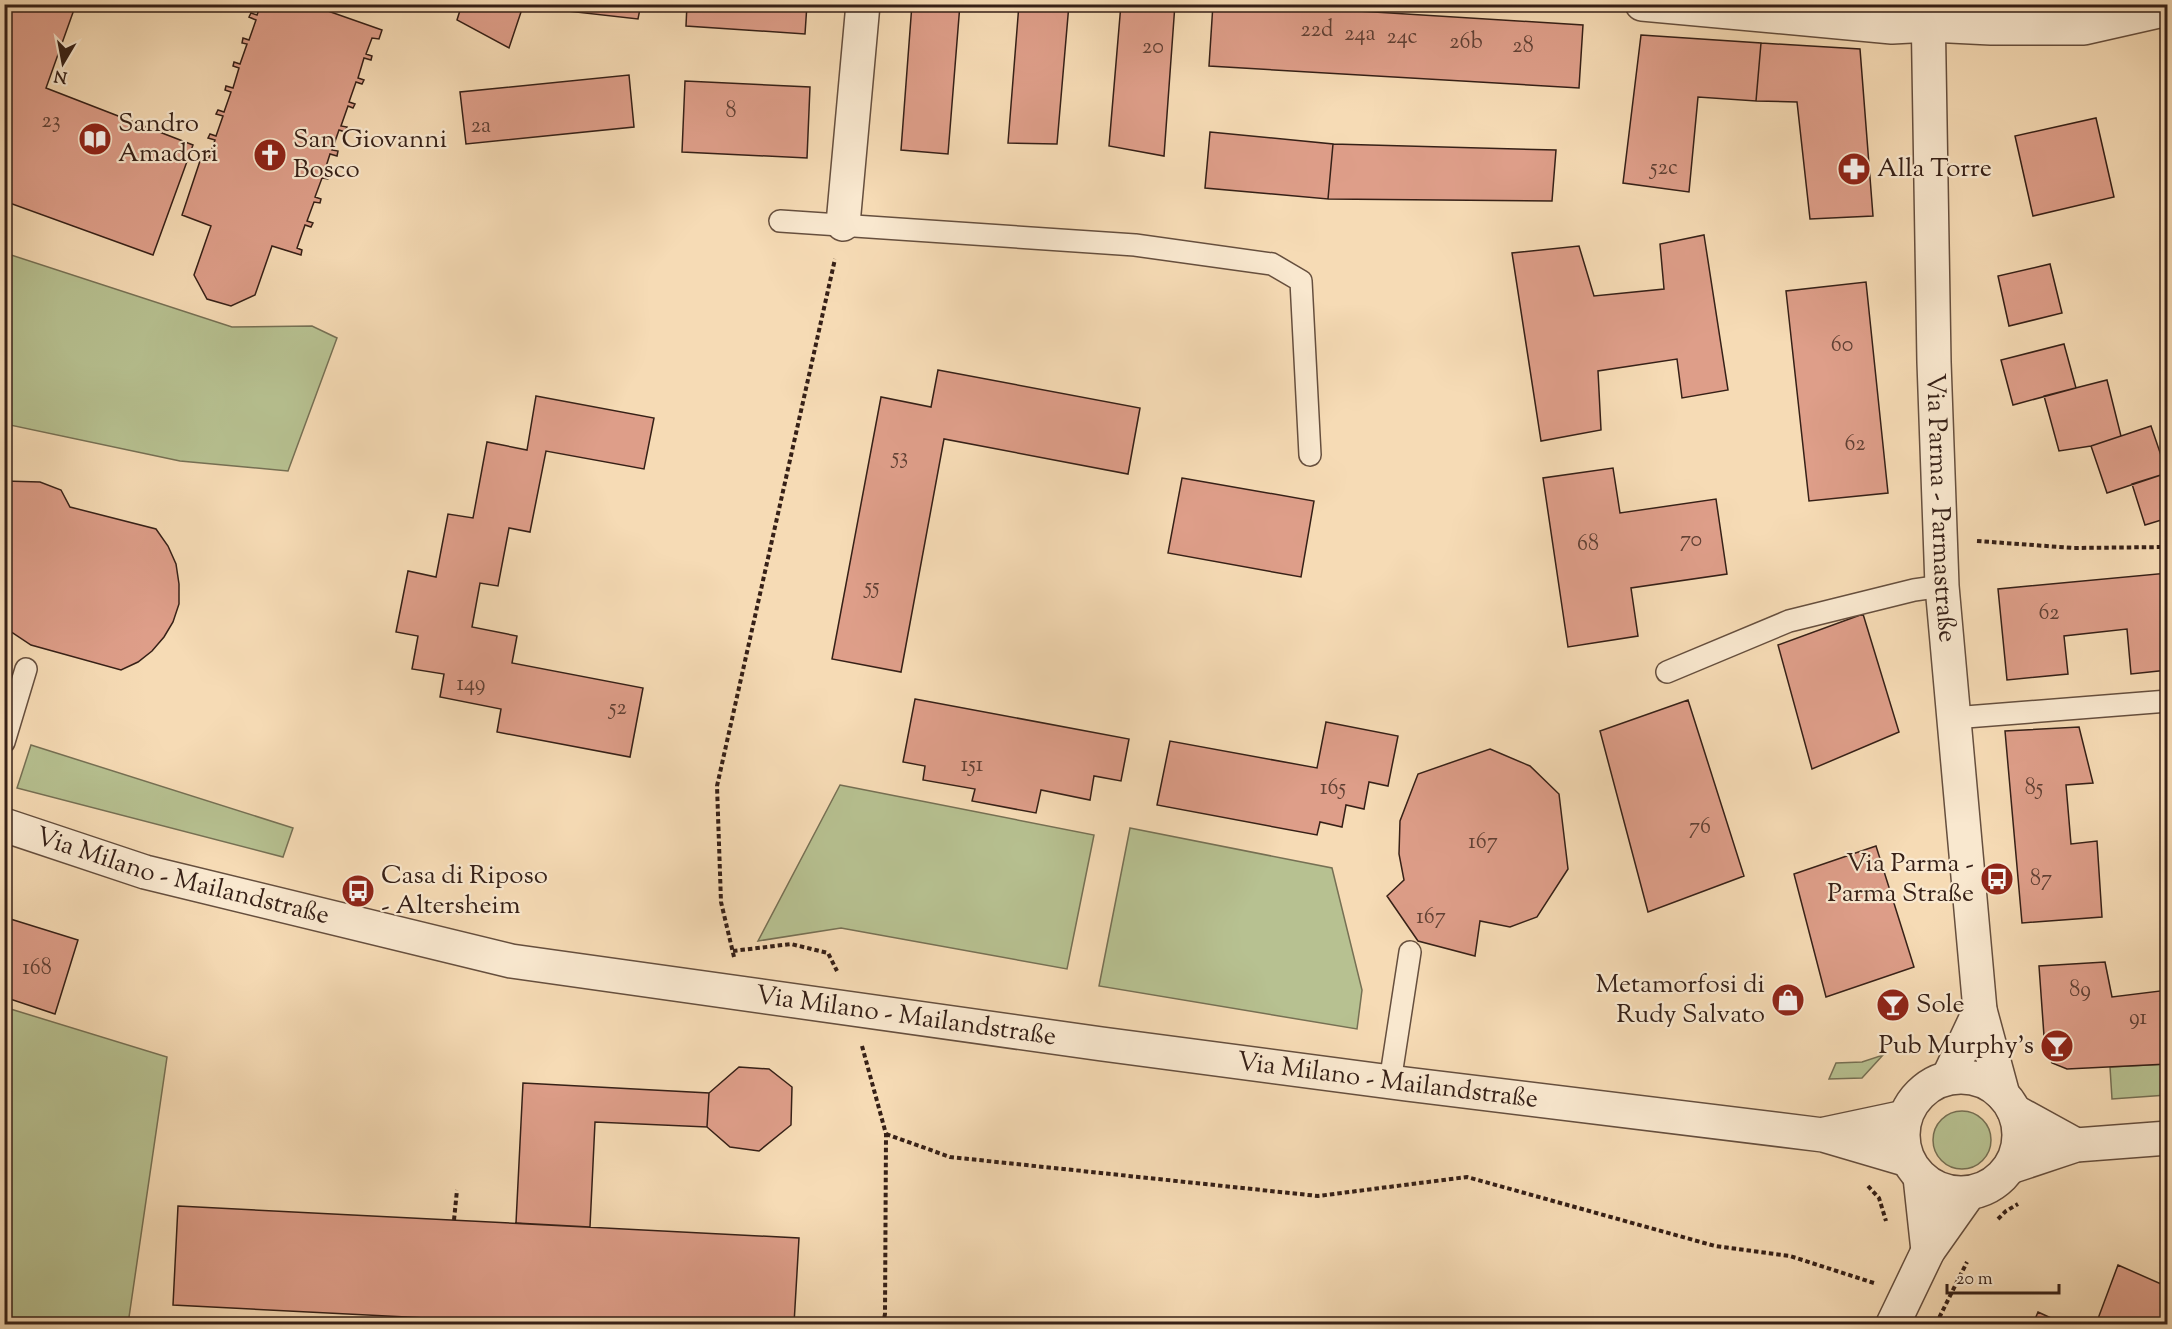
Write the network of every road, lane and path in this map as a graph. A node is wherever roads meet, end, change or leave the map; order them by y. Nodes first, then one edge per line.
1 (863, 4) edge
2 (1642, 4) edge
3 (2168, 9) edge
4 (1929, 15) edge
5 (780, 221) dead end
6 (843, 224) junction
7 (1310, 455) dead end
8 (1940, 538) junction
9 (2168, 547) edge
10 (1942, 586) junction
11 (27, 669) dead end
12 (1667, 672) dead end
13 (2168, 701) edge
14 (1953, 718) junction
15 (4, 742) edge
16 (4, 825) edge
17 (732, 951) junction
18 (1410, 952) dead end
19 (740, 993) junction
20 (852, 1009) junction
21 (1980, 1010) junction
22 (1948, 1078) junction
23 (1390, 1082) junction
24 (2009, 1103) junction
25 (1905, 1116) junction
26 (886, 1134) junction
27 (1823, 1135) junction
28 (2168, 1138) edge
29 (2076, 1145) junction
30 (2010, 1167) junction
31 (1914, 1168) junction
32 (1865, 1184) dead end
33 (457, 1190) dead end
34 (1969, 1193) junction
35 (2025, 1200) dead end
36 (454, 1220) dead end
37 (1994, 1224) dead end
38 (1928, 1251) junction
39 (1970, 1256) dead end
40 (1964, 1269) junction
41 (1874, 1283) dead end
42 (883, 1324) edge
43 (1893, 1324) edge
44 (1936, 1324) edge

1 - 6 street
2 - 4 street
3 - 4 street
4 - 8 street, Via Parma - Parmastraße
5 - 6 lane
6 - 7 lane
6 - 17 path
8 - 9 path
8 - 10 street, Via Parma - Parmastraße
10 - 12 lane
10 - 14 street, Via Parma - Parmastraße
11 - 15 lane
13 - 14 lane
14 - 21 street, Via Parma - Parmastraße
16 - 19 street, Via Milano - Mailandstraße
17 - 19 path
17 - 20 path
18 - 23 lane
19 - 20 street, Via Milano - Mailandstraße
20 - 23 street, Via Milano - Mailandstraße
20 - 26 path
21 - 22 street
21 - 24 street, Via Parma - Parmastraße
22 - 24 street
22 - 25 street
23 - 27 street, Via Milano - Mailandstraße
24 - 29 street
24 - 30 street
25 - 27 street, Via Milano - Mailandstraße
25 - 31 street
26 - 41 path
26 - 42 path
27 - 31 street, Via Milano - Mailandstraße
28 - 29 street
29 - 30 street
30 - 34 street
31 - 34 street
31 - 38 street
32 - 38 path
33 - 36 path
34 - 38 street
35 - 37 path
38 - 40 path
38 - 43 street
39 - 40 path
40 - 44 path

